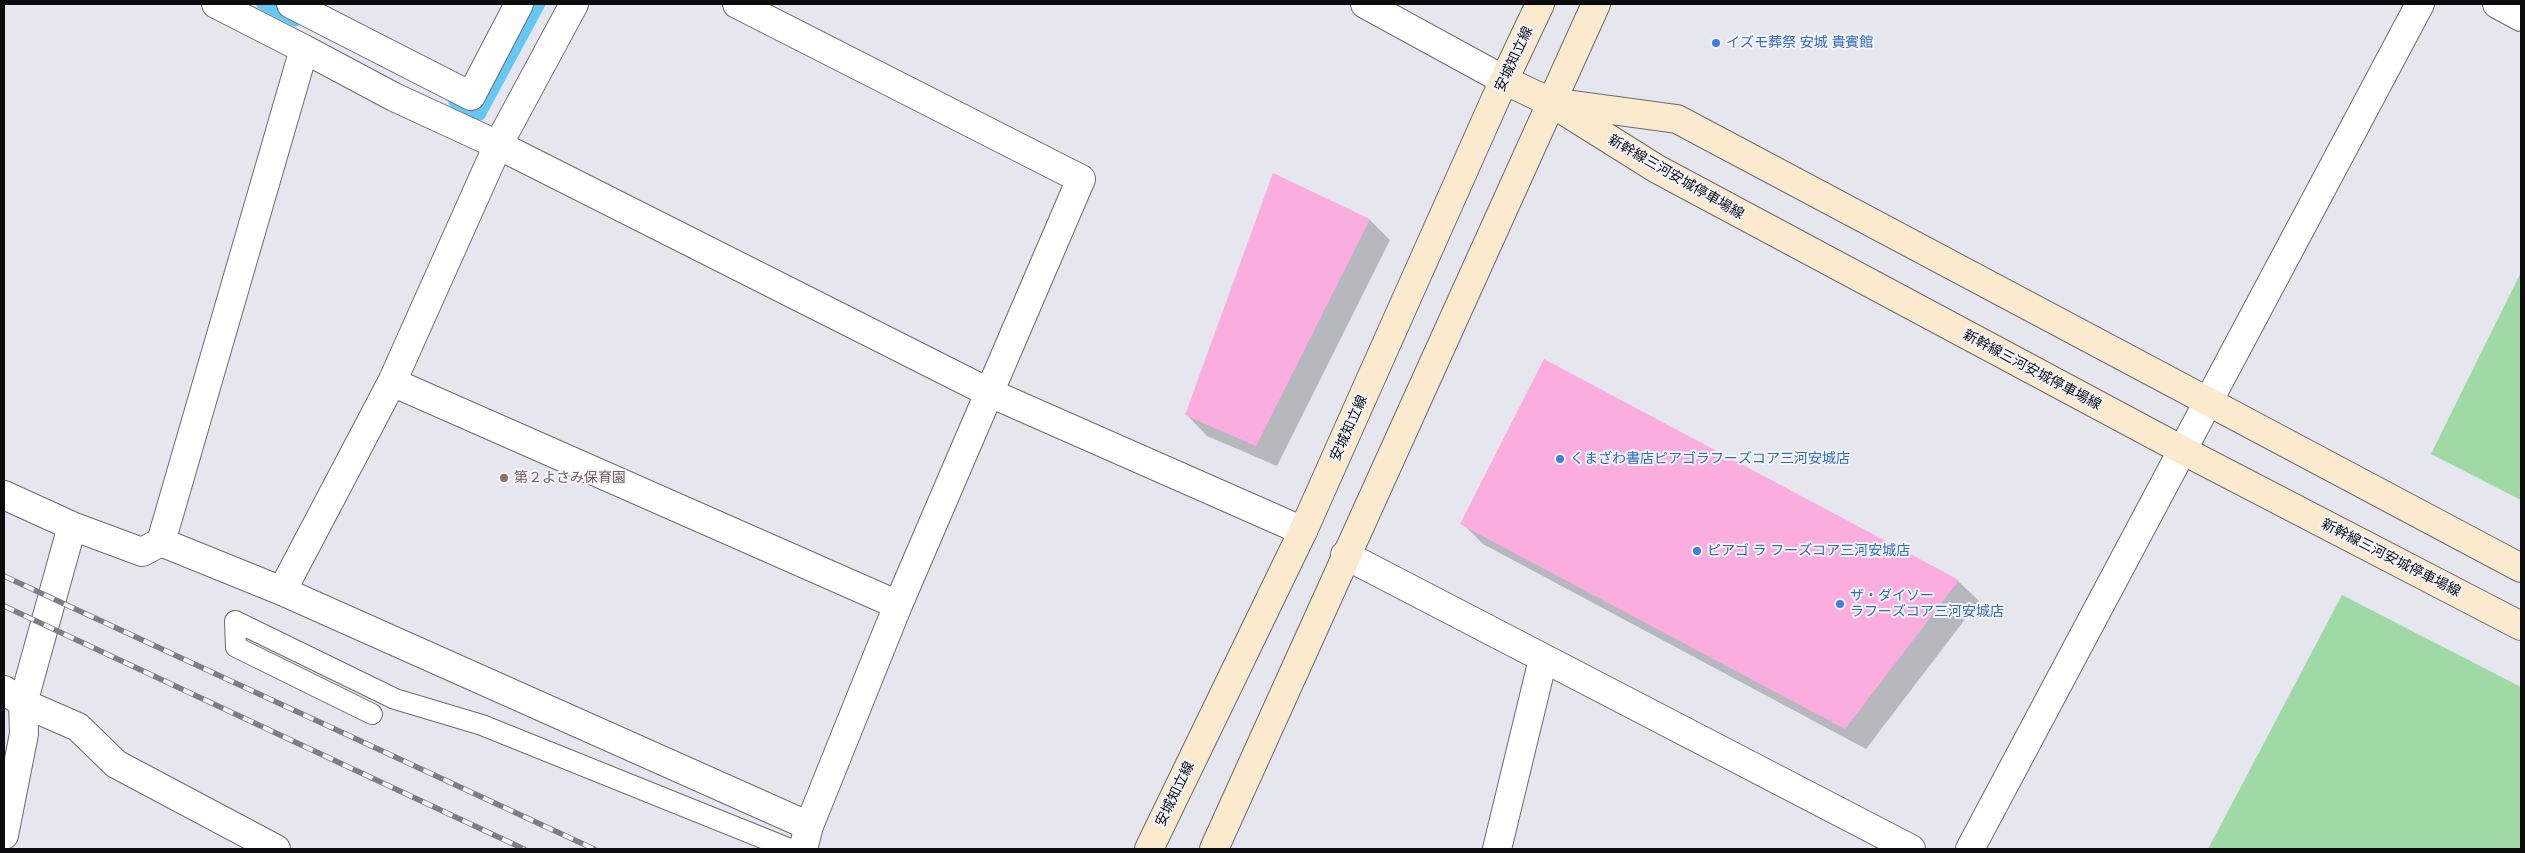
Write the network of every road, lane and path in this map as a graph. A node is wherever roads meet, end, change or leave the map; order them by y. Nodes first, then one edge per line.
1 (216, 4) edge
2 (292, 4) edge
3 (519, 4) edge
4 (574, 4) edge
5 (737, 4) edge
6 (1365, 4) edge
7 (1540, 4) edge
8 (1596, 4) edge
9 (2420, 4) edge
10 (2497, 4) edge
11 (2521, 17) edge
12 (304, 49) junction
13 (1504, 80) junction
14 (1550, 102) junction
15 (498, 145) junction
16 (392, 382) junction
17 (990, 393) junction
18 (2207, 402) junction
19 (2182, 450) junction
20 (4, 495) edge
21 (72, 526) junction
22 (1303, 531) junction
23 (161, 542) junction
24 (1345, 555) junction
25 (2521, 568) edge
26 (282, 591) junction
27 (898, 605) junction
28 (2521, 626) edge
29 (1543, 659) junction
30 (13, 696) edge
31 (372, 714) dead end
32 (4, 835) edge
33 (806, 838) edge
34 (276, 849) edge
35 (790, 849) edge
36 (1149, 849) edge
37 (1214, 849) edge
38 (1497, 849) edge
39 (1911, 849) edge
40 (1970, 849) edge

1 - 12 street
2 - 3 street
4 - 15 street
5 - 17 street
6 - 13 street
7 - 13 main road, 安城知立線
8 - 14 main road
9 - 18 street
10 - 11 street
12 - 15 street
12 - 23 street
13 - 14 main road, 新幹線三河安城停車場線
13 - 22 main road, 安城知立線
14 - 18 main road, 新幹線三河安城停車場線
14 - 19 main road, 新幹線三河安城停車場線
14 - 24 main road
15 - 16 street
15 - 17 street
16 - 26 street
16 - 27 street
17 - 22 street
17 - 27 street
18 - 19 street
18 - 25 main road, 新幹線三河安城停車場線
19 - 28 main road, 新幹線三河安城停車場線
19 - 40 street
20 - 21 street
21 - 23 street
21 - 30 street
22 - 36 main road, 安城知立線
23 - 26 street
24 - 29 street
24 - 37 main road
26 - 33 street
27 - 33 street
29 - 38 street
29 - 39 street
30 - 32 street
30 - 34 street
31 - 35 lane

